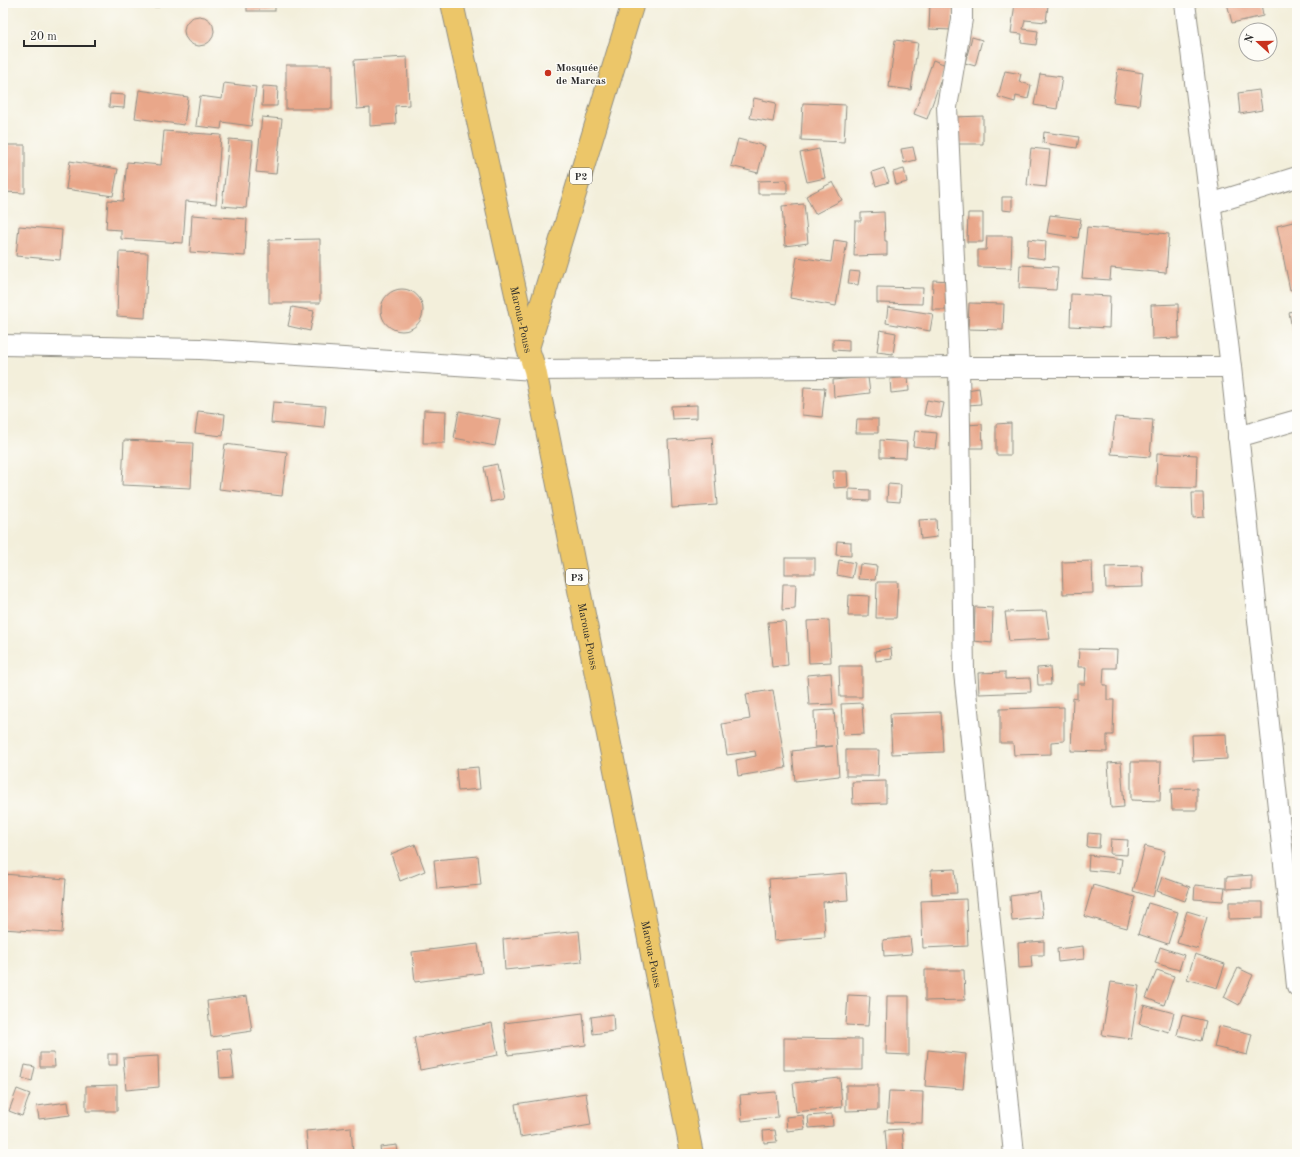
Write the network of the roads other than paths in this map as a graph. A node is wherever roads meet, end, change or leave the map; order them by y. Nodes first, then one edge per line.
1 (452, 3) edge
2 (633, 3) edge
3 (962, 3) edge
4 (1185, 3) edge
5 (1297, 177) edge
6 (1210, 204) junction
7 (3, 345) edge
8 (528, 349) junction
9 (959, 367) junction
10 (1231, 367) junction
11 (535, 370) junction
12 (1297, 420) edge
13 (1238, 437) junction
14 (1297, 986) edge
15 (692, 1154) edge
16 (1014, 1154) edge

1 - 8 main road, Maroua-Pouss / P3
2 - 8 main road, P2
3 - 9 street
4 - 6 street
5 - 6 street
6 - 10 street
7 - 11 street
8 - 11 main road, Maroua-Pouss / P3
9 - 10 street
9 - 11 street
9 - 16 street
10 - 13 street
11 - 15 main road, Maroua-Pouss / P3
12 - 13 street
13 - 14 street

